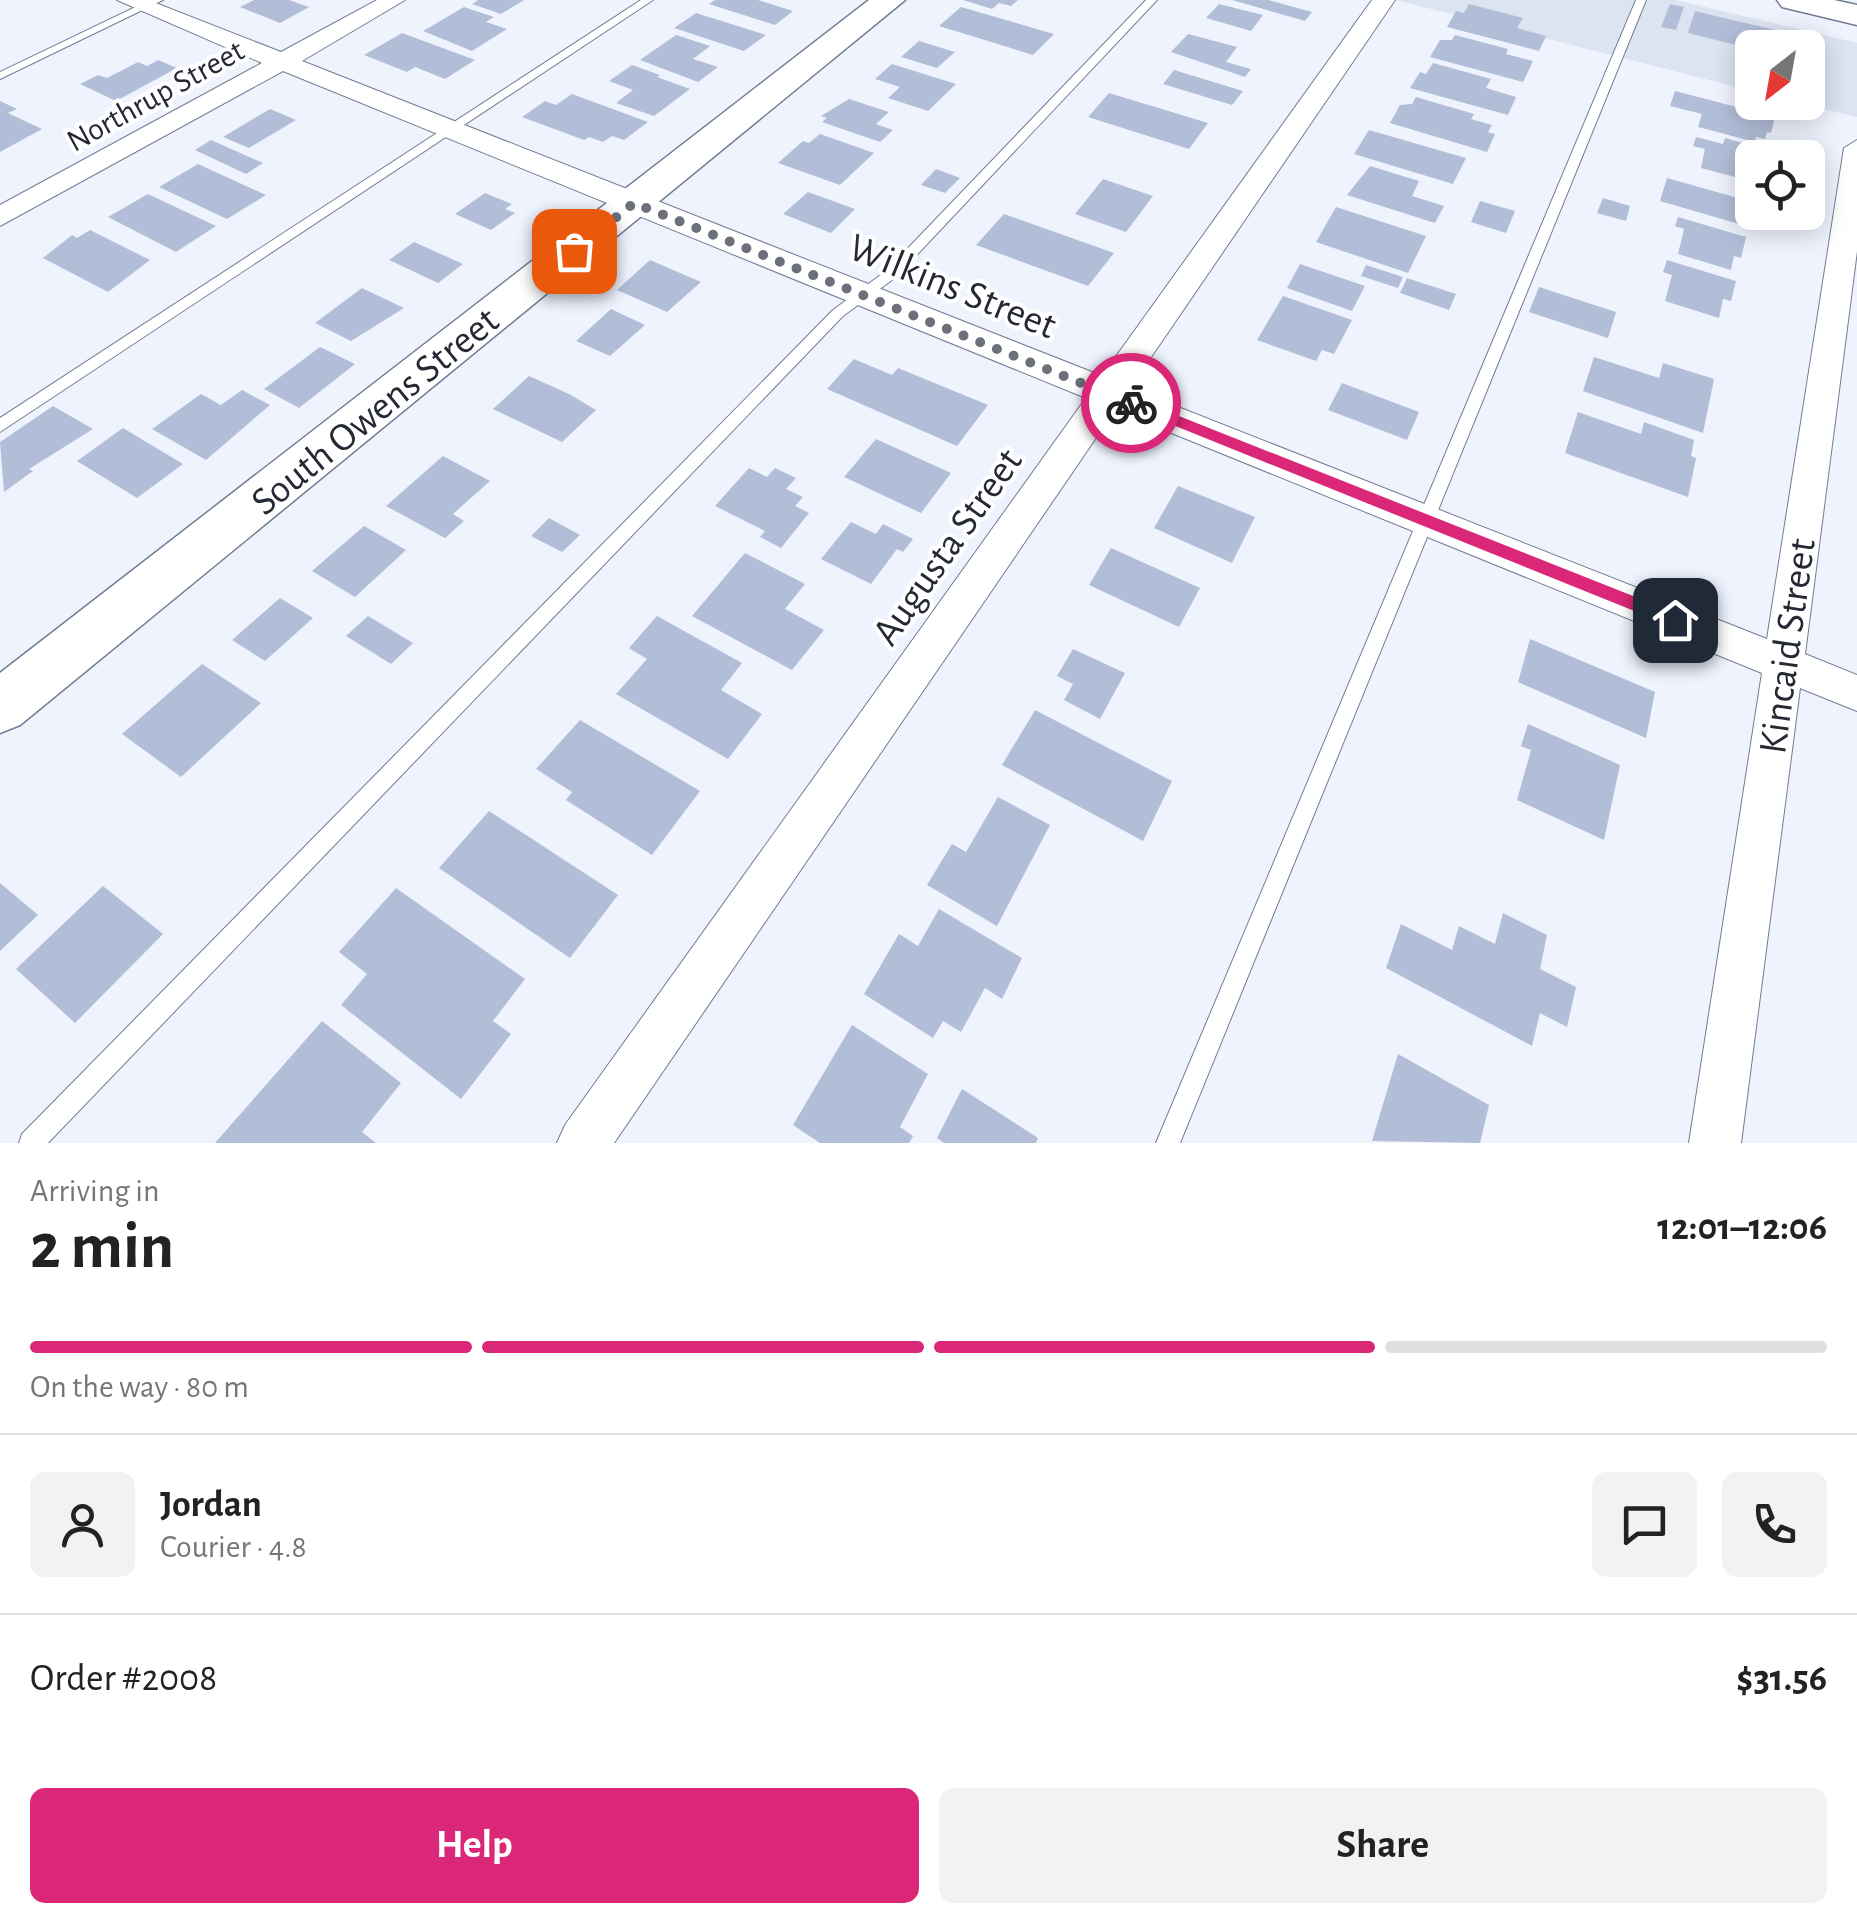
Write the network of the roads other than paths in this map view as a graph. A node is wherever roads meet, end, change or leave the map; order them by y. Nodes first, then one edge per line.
1 (394, 0) edge
2 (648, 0) edge
3 (888, 0) edge
4 (1152, 0) edge
5 (1384, 0) edge
6 (1640, 0) edge
7 (1794, 0) edge
8 (143, 2) edge
9 (1857, 14) edge
10 (282, 62) junction
11 (0, 76) edge
12 (452, 130) junction
13 (1857, 148) edge
14 (634, 203) junction
15 (0, 217) edge
16 (864, 295) junction
17 (1108, 393) junction
18 (0, 426) edge
19 (1424, 519) junction
20 (1783, 664) junction
21 (1857, 693) edge
22 (0, 707) edge
23 (31, 1143) edge
24 (583, 1143) edge
25 (1168, 1143) edge
26 (1715, 1143) edge

1 - 10 street, Northrup Street
2 - 12 lane
3 - 14 street, South Owens Street
4 - 16 lane
5 - 17 street, Augusta Street
6 - 19 lane
7 - 9 street
8 - 10 street, Wilkins Street
8 - 11 lane
10 - 12 street, Wilkins Street
10 - 15 street, Northrup Street
12 - 14 street, Wilkins Street
12 - 18 lane
13 - 20 street, Kincaid Street
14 - 16 street, Wilkins Street
14 - 22 street, South Owens Street
16 - 17 street, Wilkins Street
16 - 23 lane
17 - 19 street, Wilkins Street
17 - 24 street, Augusta Street
19 - 20 street, Wilkins Street
19 - 25 lane
20 - 21 street, Wilkins Street
20 - 26 street, Kincaid Street

